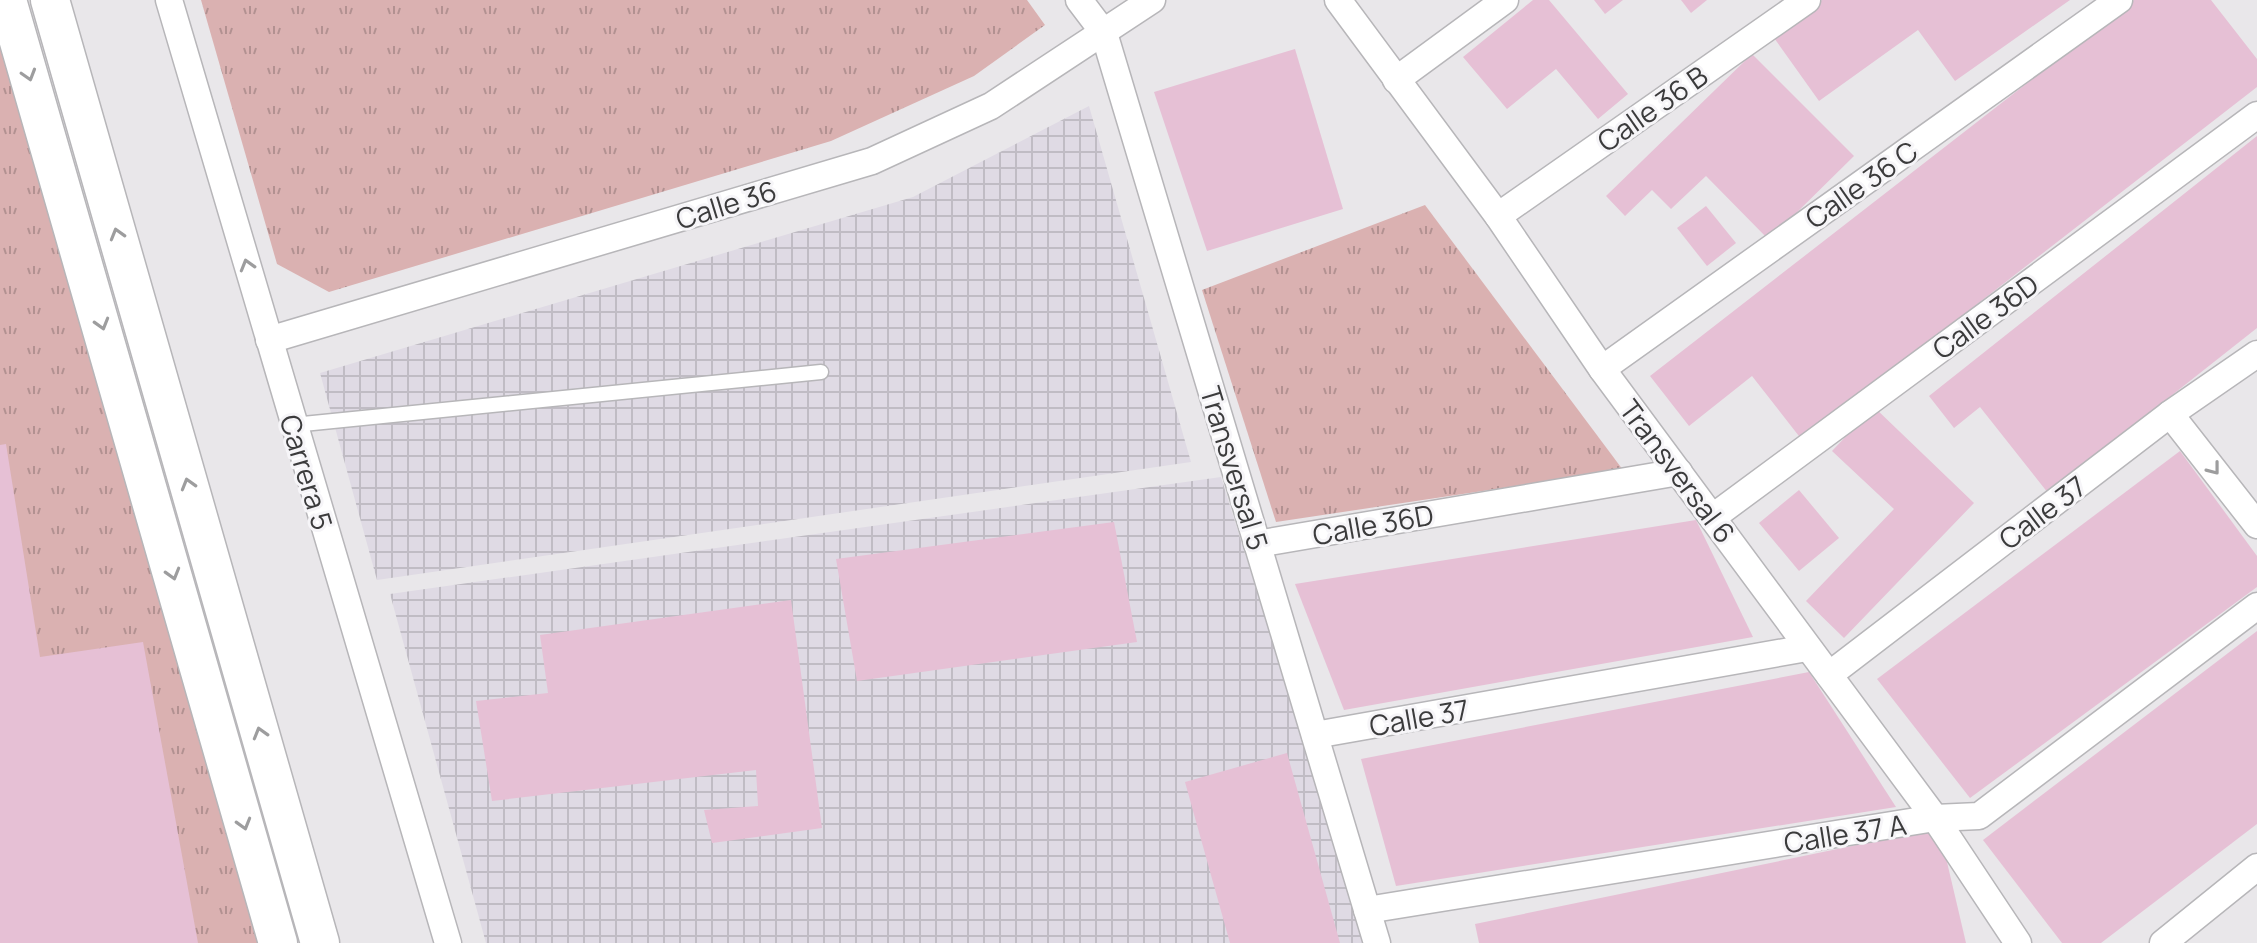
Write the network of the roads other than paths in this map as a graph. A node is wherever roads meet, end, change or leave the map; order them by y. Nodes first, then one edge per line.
1 (7, 0) edge
2 (50, 0) edge
3 (169, 0) edge
4 (1079, 0) edge
5 (1152, 0) edge
6 (1338, 0) edge
7 (1505, 0) edge
8 (1807, 0) edge
9 (2119, 0) edge
10 (1104, 33) junction
11 (1396, 80) junction
12 (2257, 115) edge
13 (1498, 216) junction
14 (269, 340) junction
15 (2257, 354) edge
16 (1602, 369) junction
17 (821, 372) dead end
18 (2170, 414) junction
19 (293, 425) junction
20 (1679, 472) junction
21 (1713, 517) junction
22 (2257, 525) edge
23 (1257, 544) junction
24 (2257, 606) edge
25 (1807, 648) junction
26 (1829, 675) junction
27 (1315, 735) junction
28 (1935, 818) junction
29 (2257, 867) edge
30 (1367, 910) junction
31 (278, 943) edge
32 (320, 943) edge
33 (448, 943) edge
34 (1377, 943) edge
35 (2018, 943) edge
36 (2163, 943) edge

1 -> 31 main road
32 -> 2 main road
14 -> 3 street, Carrera 5
4 - 10 street, Transversal 5
5 - 10 street, Calle 36
6 - 11 street, Transversal 6
7 - 11 street
8 - 13 street, Calle 36 B
9 - 16 street, Calle 36 C
10 - 14 street, Calle 36
10 - 23 street, Transversal 5
11 - 13 street, Transversal 6
12 - 21 street, Calle 36D
13 - 16 street, Transversal 6
14 - 19 street, Carrera 5
15 - 18 street, Calle 37
16 - 20 street, Transversal 6
17 - 19 lane
18 -> 22 street
18 - 26 street, Calle 37
19 - 33 street, Carrera 5
20 - 21 street, Transversal 6
20 - 23 street, Calle 36D
21 - 25 street, Transversal 6
23 - 27 street, Transversal 5
24 - 28 street, Calle 37 A
25 - 26 street, Transversal 6
25 - 27 street, Calle 37
26 - 28 street, Transversal 6
27 - 30 street, Transversal 5
28 - 30 street, Calle 37 A
28 - 35 street, Transversal 6
29 - 36 street
30 - 34 street, Transversal 5

